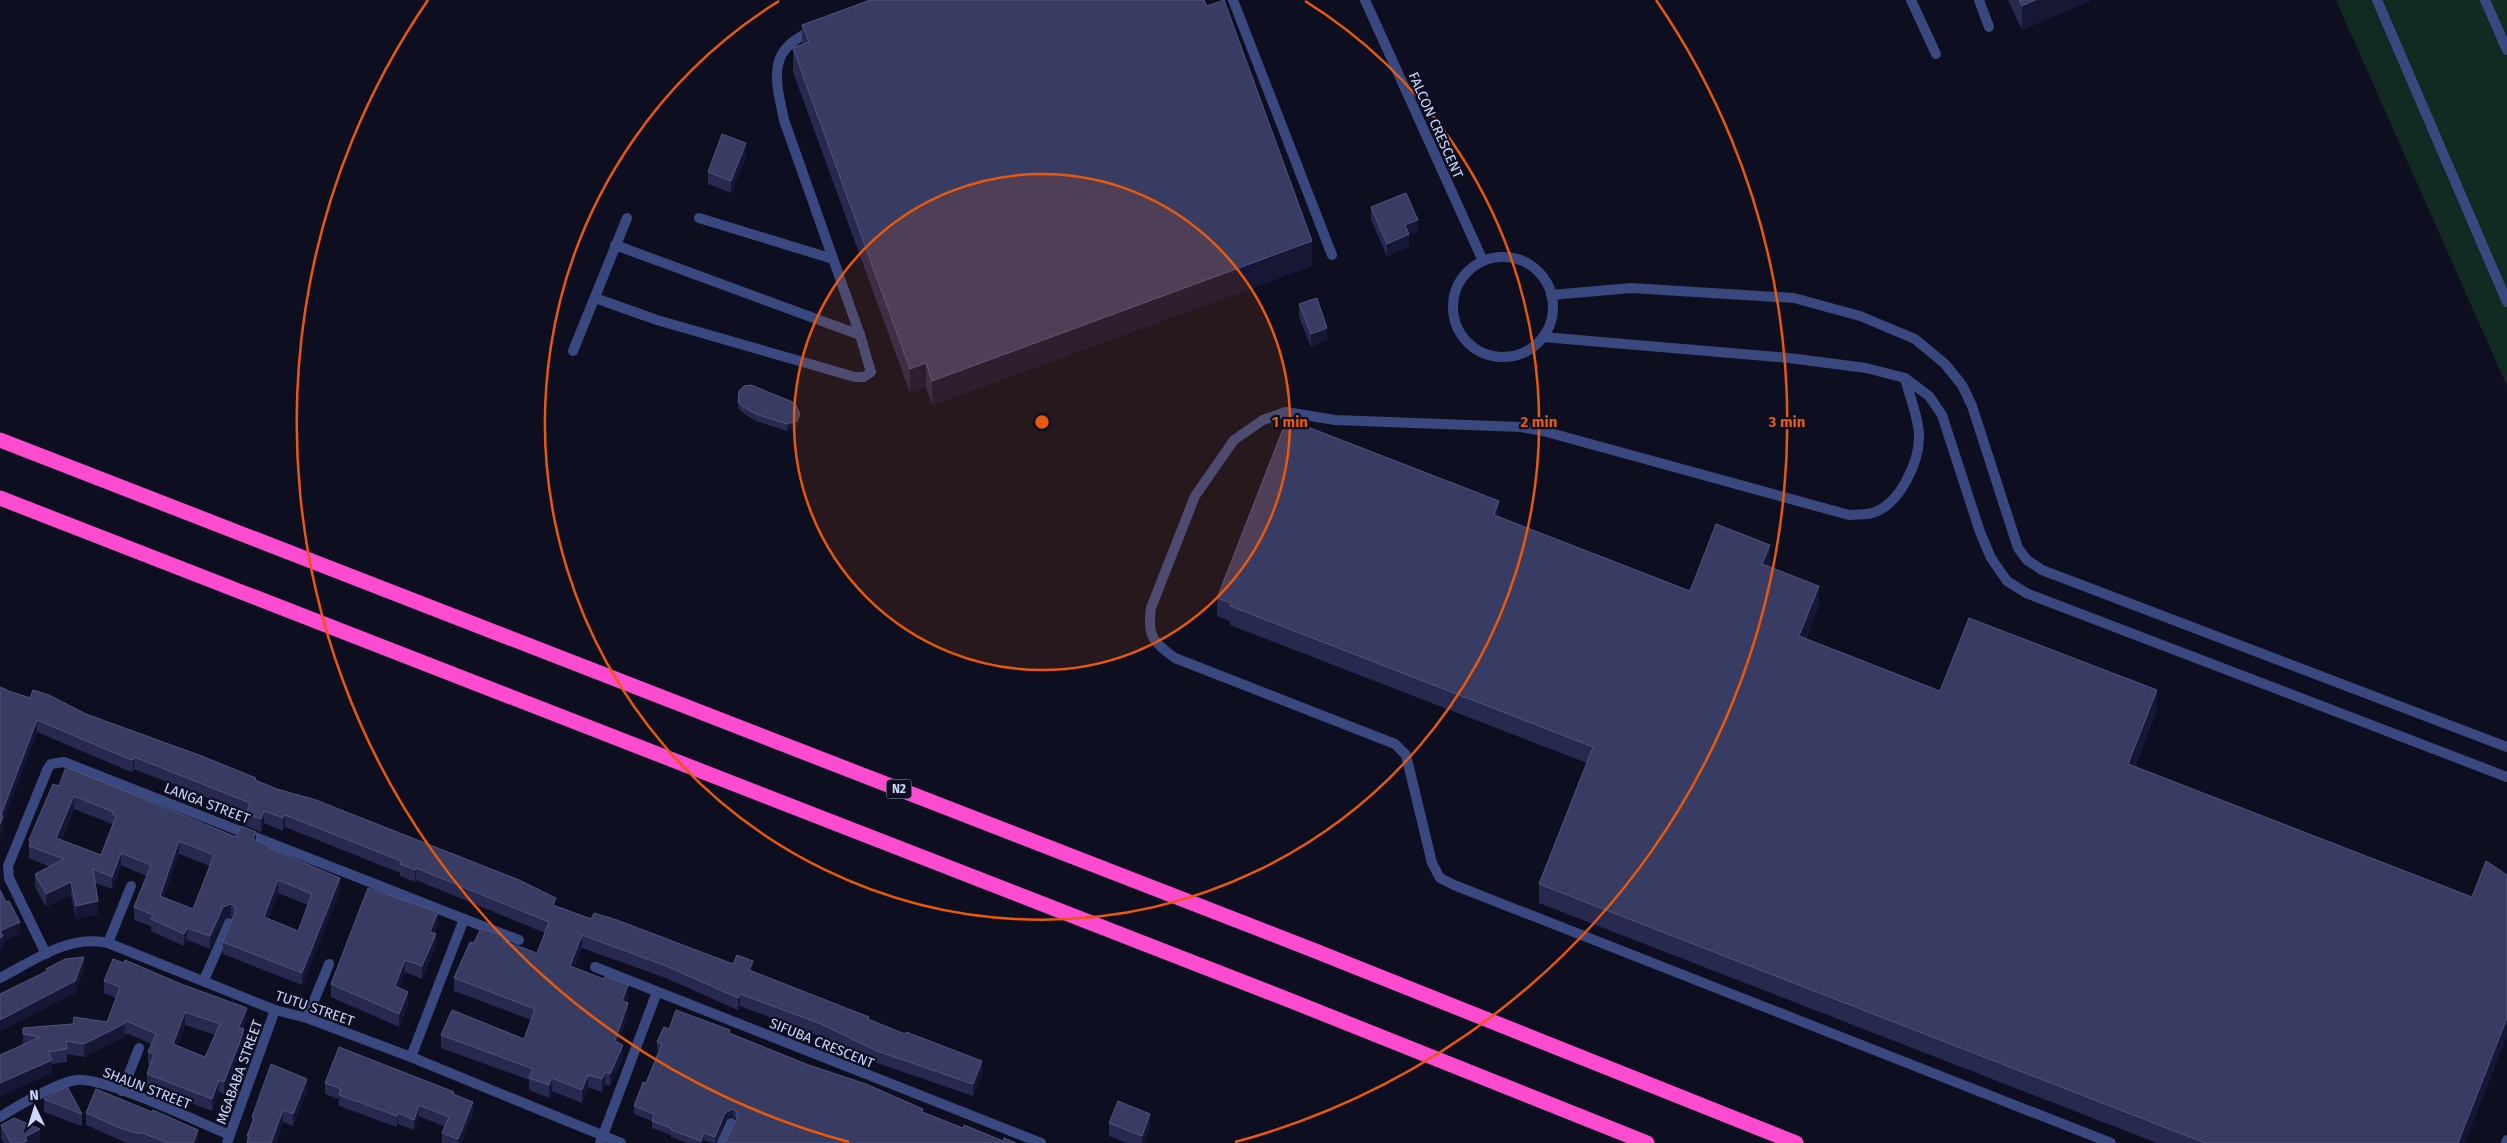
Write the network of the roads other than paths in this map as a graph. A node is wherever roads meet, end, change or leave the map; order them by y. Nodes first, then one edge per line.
1 (1233, 0) edge
2 (1365, 0) edge
3 (1911, 0) edge
4 (1978, 0) edge
5 (2377, 0) edge
6 (2485, 0) edge
7 (822, 27) edge
8 (1989, 27) dead end
9 (2507, 50) edge
10 (1936, 54) dead end
11 (627, 218) dead end
12 (699, 218) dead end
13 (615, 245) junction
14 (1332, 255) dead end
15 (833, 260) junction
16 (1483, 261) junction
17 (1551, 295) junction
18 (595, 298) junction
19 (2507, 302) edge
20 (860, 335) junction
21 (1543, 337) junction
22 (573, 351) dead end
23 (1905, 378) junction
24 (0, 440) edge
25 (0, 498) edge
26 (2507, 747) edge
27 (2507, 777) edge
28 (131, 886) dead end
29 (464, 919) junction
30 (229, 923) edge
31 (519, 940) dead end
32 (108, 943) junction
33 (46, 954) junction
34 (329, 964) dead end
35 (595, 967) dead end
36 (0, 978) edge
37 (204, 980) junction
38 (657, 992) junction
39 (276, 1010) junction
40 (307, 1018) junction
41 (139, 1048) dead end
42 (411, 1057) junction
43 (122, 1091) junction
44 (0, 1117) edge
45 (731, 1123) dead end
46 (229, 1139) edge
47 (601, 1140) edge
48 (622, 1143) edge
49 (722, 1143) edge
50 (1041, 1143) edge
51 (1647, 1143) edge
52 (1796, 1143) edge
53 (2112, 1143) edge

1 - 14 street
2 - 16 street, FALCON CRESCENT
3 - 10 street
4 - 8 street
5 - 19 street
6 - 9 street
7 - 15 street
11 - 13 street
12 - 15 street
13 - 18 street
13 - 20 street
15 - 20 street
16 - 17 street
16 - 21 street
17 - 21 street
17 - 26 street
18 - 20 street
18 - 22 street
21 - 23 street
23 - 27 street
23 - 53 street
24 - 52 highway, N2
25 - 51 highway
28 - 32 street
29 - 31 street
29 - 33 street, LANGA STREET
29 - 42 street
30 - 37 street
32 - 33 street, TUTU STREET
32 - 37 street, TUTU STREET
33 - 36 street, TUTU STREET
34 - 40 street
35 - 38 street, SIFUBA CRESCENT
37 - 39 street, TUTU STREET
38 - 47 street
38 - 50 street, SIFUBA CRESCENT
39 - 40 street, TUTU STREET
39 - 46 street, MGABABA STREET
40 - 42 street, TUTU STREET
41 - 43 street
42 - 47 street, TUTU STREET
43 - 44 street, SHAUN STREET
43 - 46 street, SHAUN STREET
45 - 49 street
47 - 48 street, TUTU STREET

